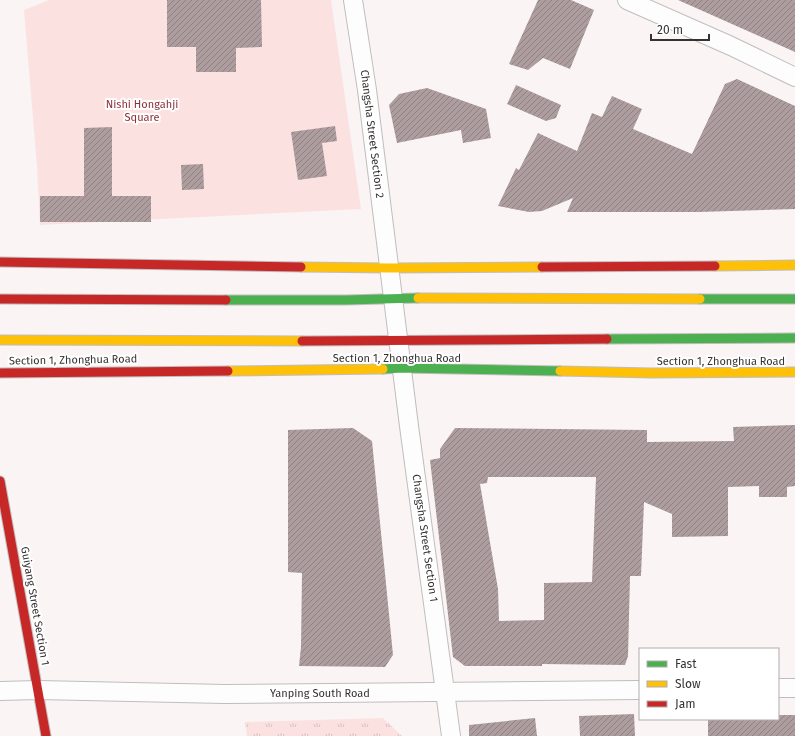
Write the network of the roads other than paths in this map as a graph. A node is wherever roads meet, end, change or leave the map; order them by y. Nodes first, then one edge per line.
1 (353, 0) edge
2 (626, 0) edge
3 (795, 77) edge
4 (0, 262) edge
5 (795, 265) edge
6 (390, 268) junction
7 (0, 299) edge
8 (795, 299) edge
9 (394, 300) junction
10 (795, 338) edge
11 (399, 339) junction
12 (0, 340) edge
13 (403, 368) junction
14 (795, 372) edge
15 (0, 373) edge
16 (0, 481) edge
17 (779, 688) edge
18 (795, 688) edge
19 (38, 690) junction
20 (639, 690) edge
21 (0, 691) edge
22 (446, 692) junction
23 (46, 736) edge
24 (450, 736) edge

1 - 6 street, Changsha Street Section 2
2 - 3 street
4 - 6 main road
5 - 6 main road
6 - 9 street, Changsha Street Section 2
7 - 9 main road
8 - 9 main road
9 - 11 street, Changsha Street Section 1
10 - 11 main road, Section 1, Zhonghua Road
11 - 12 main road, Section 1, Zhonghua Road
11 - 13 street, Changsha Street Section 1
13 - 14 main road, Section 1, Zhonghua Road
13 - 15 main road, Section 1, Zhonghua Road
13 - 22 street, Changsha Street Section 1
16 - 19 main road, Guiyang Street Section 1
17 - 18 street
19 - 21 street, Yanping South Road
19 - 22 street, Yanping South Road
19 - 23 main road, Guiyang Street Section 1
20 - 22 street, Yanping South Road
22 - 24 street, Changsha Street Section 1

